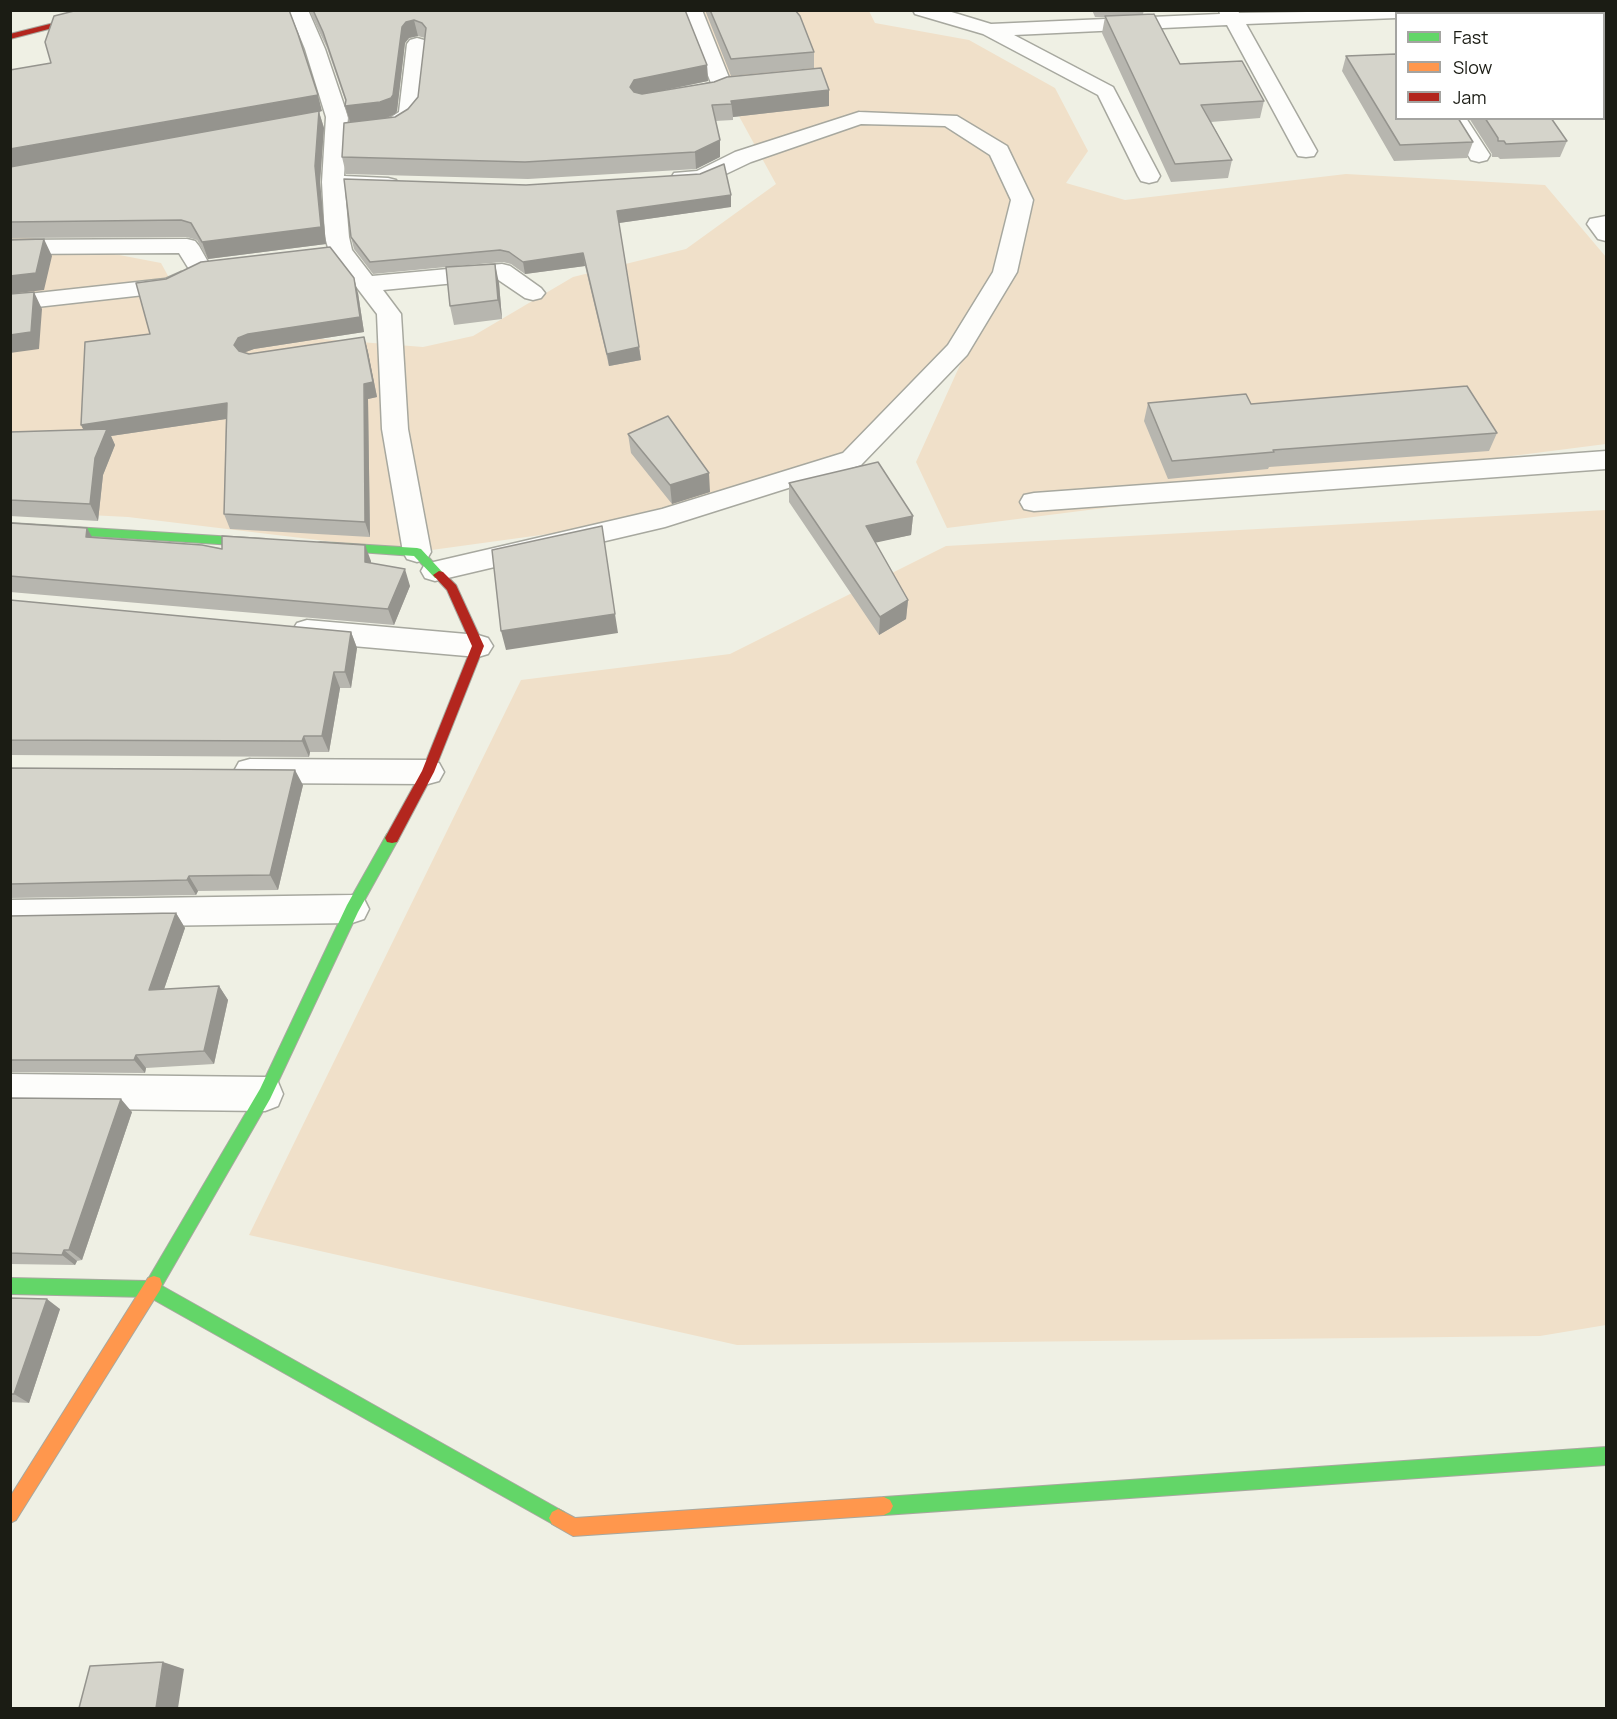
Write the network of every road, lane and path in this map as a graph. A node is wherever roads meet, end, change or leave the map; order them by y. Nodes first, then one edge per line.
1 (118, 10) edge
2 (298, 10) edge
3 (692, 10) edge
4 (922, 10) edge
5 (1436, 10) edge
6 (1383, 12) edge
7 (1230, 15) edge
8 (1076, 18) edge
9 (990, 30) junction
10 (1395, 30) edge
11 (10, 38) edge
12 (417, 44) edge
13 (744, 83) edge
14 (722, 85) junction
15 (663, 99) edge
16 (1456, 120) edge
17 (314, 121) edge
18 (336, 125) junction
19 (1306, 151) dead end
20 (1479, 154) dead end
21 (1149, 176) dead end
22 (666, 179) edge
23 (333, 182) junction
24 (408, 185) edge
25 (1606, 223) edge
26 (1606, 234) edge
27 (10, 247) edge
28 (341, 251) junction
29 (318, 254) edge
30 (223, 266) edge
31 (200, 269) junction
32 (366, 284) junction
33 (533, 293) dead end
34 (10, 303) edge
35 (1606, 460) edge
36 (1034, 502) dead end
37 (10, 527) edge
38 (285, 544) edge
39 (309, 546) edge
40 (417, 552) junction
41 (435, 571) junction
42 (279, 628) edge
43 (478, 646) junction
44 (225, 771) edge
45 (428, 772) junction
46 (352, 909) junction
47 (10, 914) edge
48 (10, 1091) edge
49 (266, 1094) junction
50 (10, 1287) edge
51 (151, 1289) junction
52 (1606, 1456) edge
53 (10, 1514) edge

1 - 11 street
2 - 18 street
3 - 14 street
4 - 9 street
5 - 6 street
6 - 7 street
6 - 10 street
7 - 8 street
7 - 19 street
8 - 9 street
9 - 21 street
12 - 18 street
13 - 14 street
14 - 15 street
16 - 20 street
17 - 18 street
18 - 23 street
22 - 41 street
23 - 24 street
23 - 28 street
25 - 26 street
27 - 31 street
28 - 29 street
28 - 32 street
30 - 31 street
31 - 34 street
32 - 33 street
32 - 40 street
35 - 36 street
37 - 38 street
39 - 40 street
40 - 41 street
41 - 43 street
42 - 43 street
43 - 45 street
44 - 45 street
45 - 46 street
46 - 47 street
46 - 49 street
48 - 49 street
49 - 51 street
50 - 51 street
51 - 52 street
51 - 53 street

